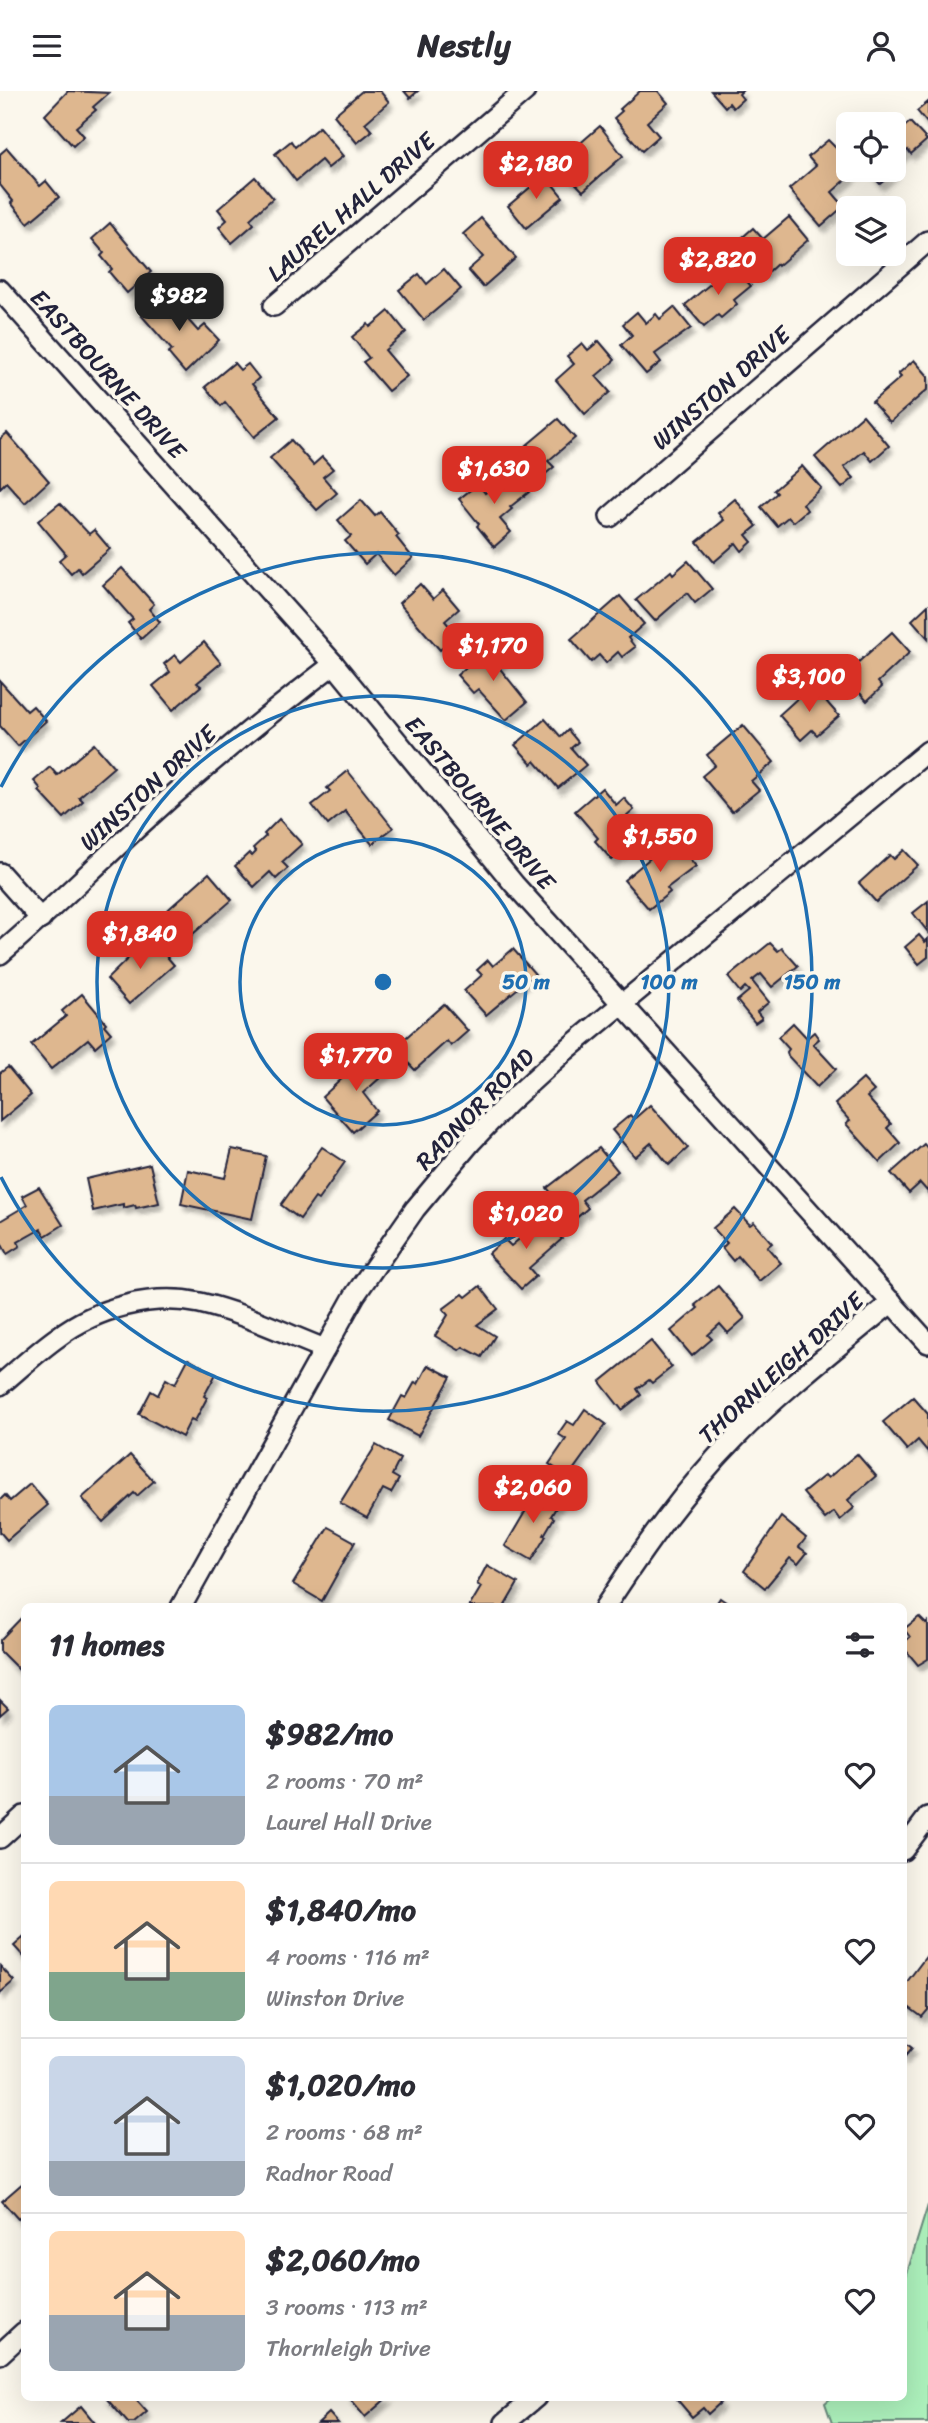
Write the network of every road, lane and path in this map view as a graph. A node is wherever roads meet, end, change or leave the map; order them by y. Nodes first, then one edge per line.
1 (525, 91) edge
2 (928, 241) edge
3 (0, 290) edge
4 (274, 306) dead end
5 (610, 517) dead end
6 (334, 664) junction
7 (926, 757) edge
8 (0, 873) edge
9 (41, 919) junction
10 (0, 954) edge
11 (623, 1004) junction
12 (892, 1302) junction
13 (928, 1343) edge
14 (326, 1349) junction
15 (0, 1385) edge
16 (183, 1603) edge
17 (608, 1603) edge
18 (928, 1817) edge
19 (21, 1818) edge
20 (0, 1838) edge
21 (907, 1845) edge
22 (21, 2335) edge
23 (0, 2354) edge
24 (531, 2401) edge
25 (505, 2423) edge

1 - 4 street, LAUREL HALL DRIVE
2 - 5 street, WINSTON DRIVE
3 - 6 street, EASTBOURNE DRIVE
6 - 9 street, WINSTON DRIVE
6 - 11 street, EASTBOURNE DRIVE
7 - 11 street, RADNOR ROAD
8 - 9 street
9 - 10 street, WINSTON DRIVE
11 - 12 street, EASTBOURNE DRIVE
11 - 14 street, RADNOR ROAD
12 - 13 street, EASTBOURNE DRIVE
12 - 17 street, THORNLEIGH DRIVE
14 - 15 street
14 - 16 street, RADNOR ROAD
18 - 21 street
19 - 20 street
22 - 23 street
24 - 25 street

